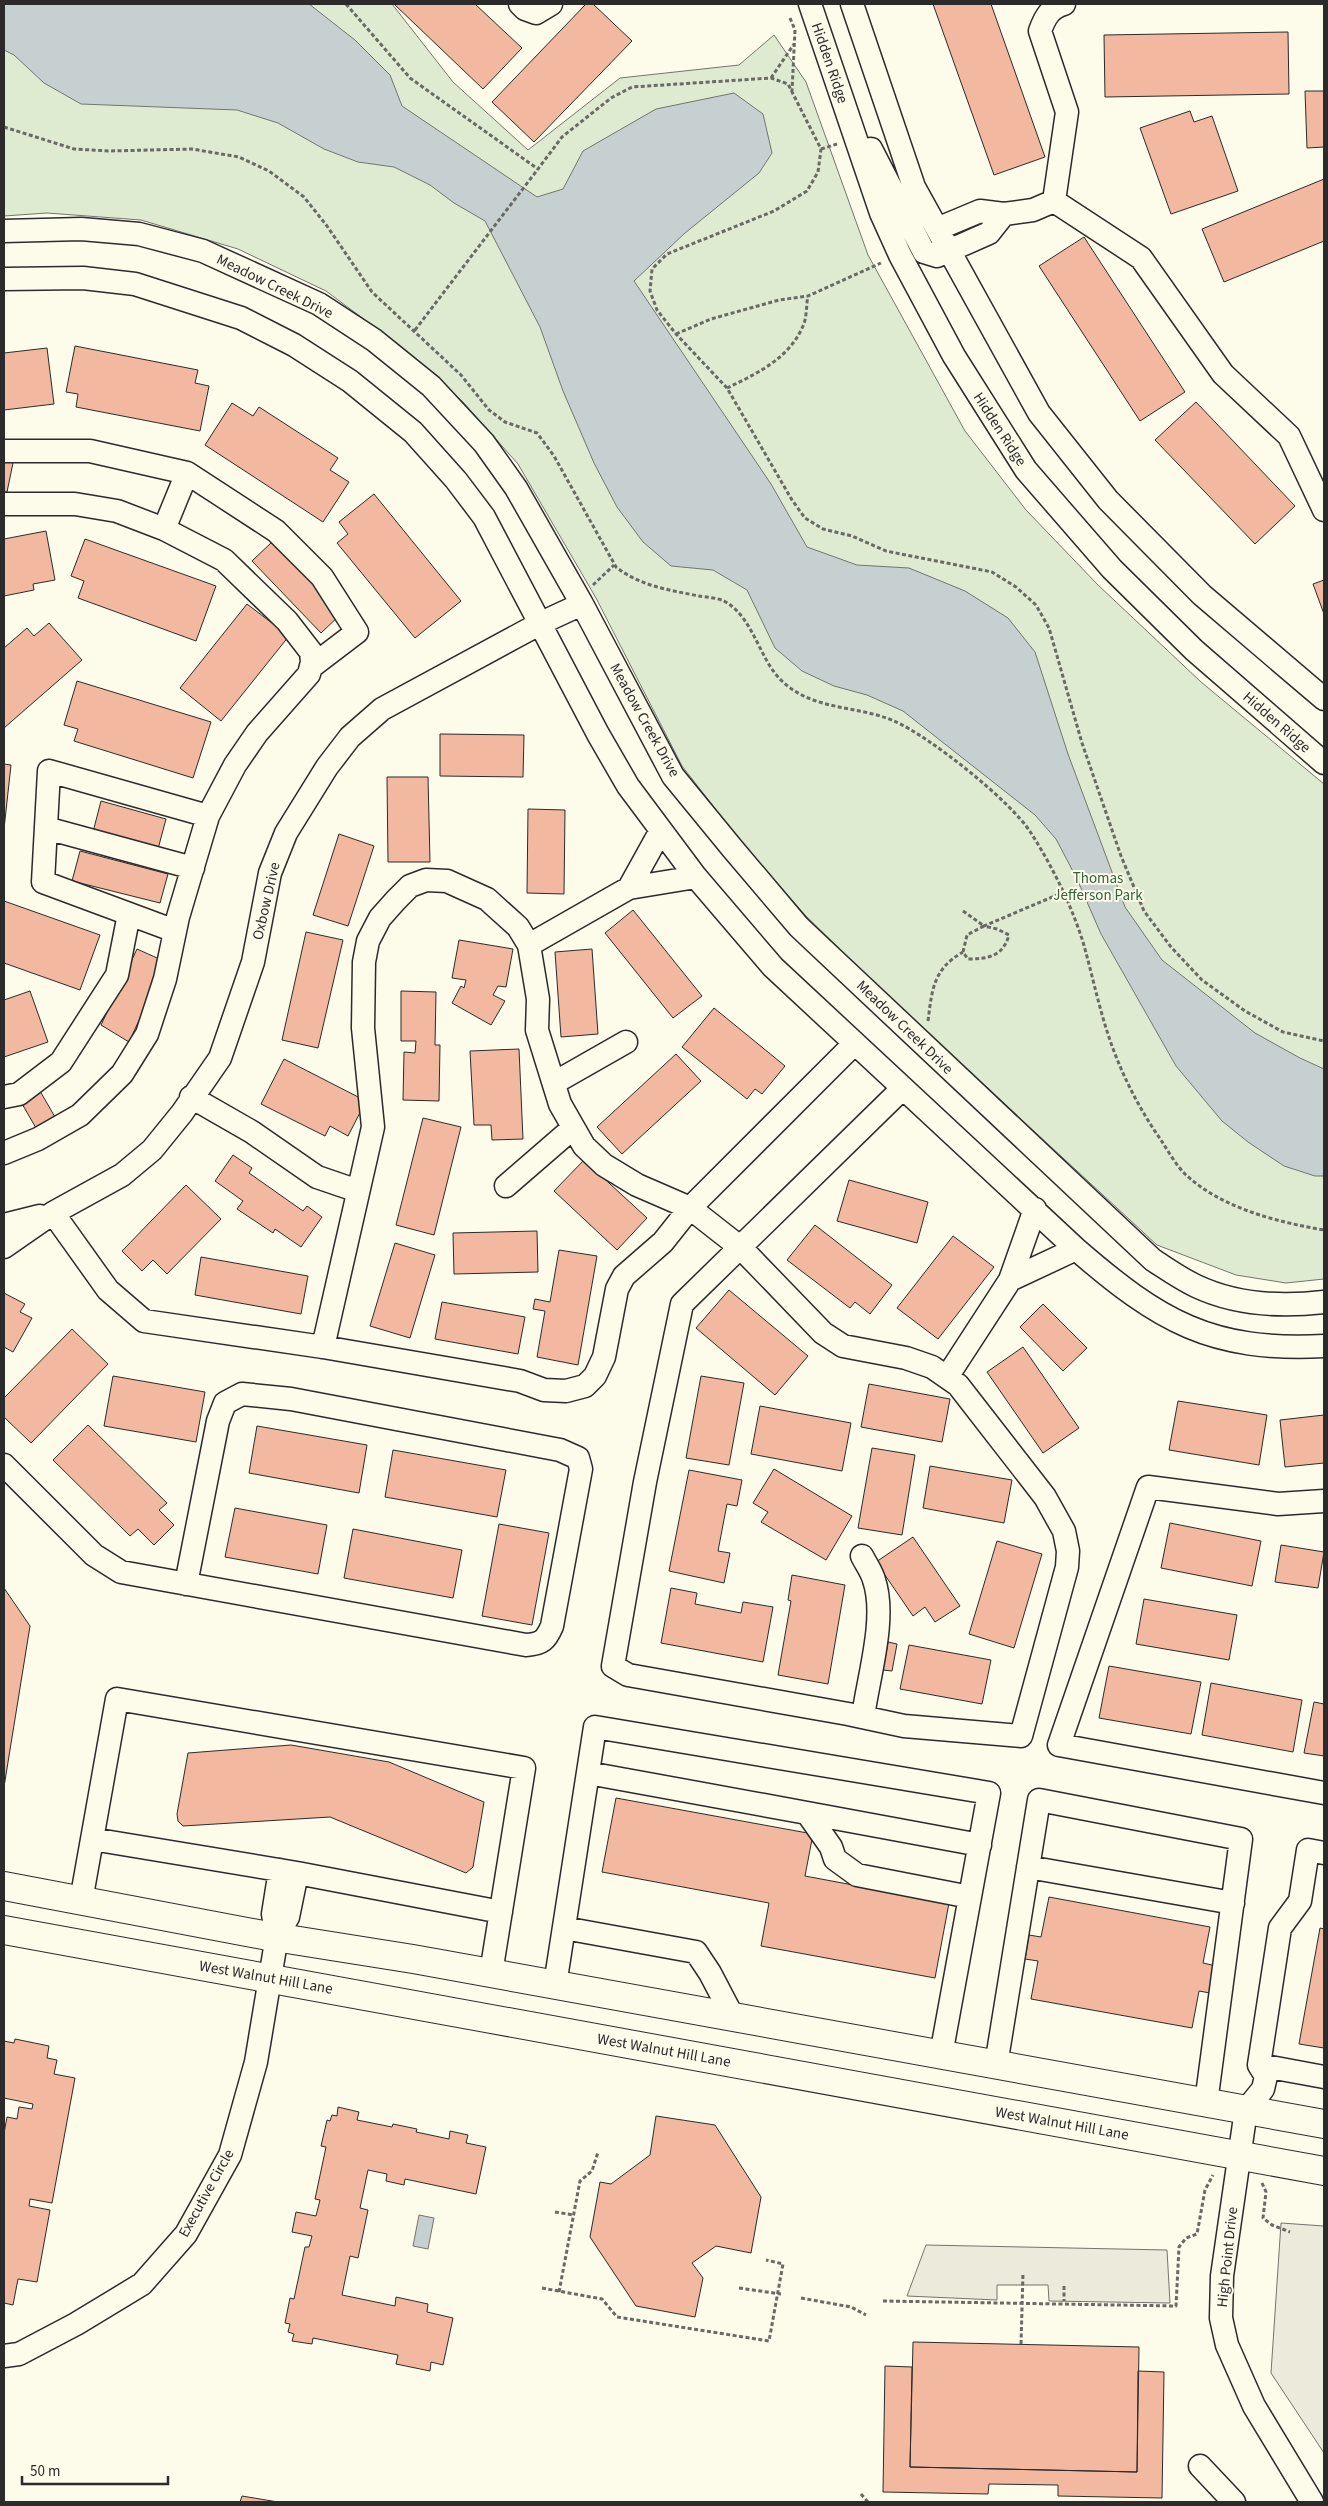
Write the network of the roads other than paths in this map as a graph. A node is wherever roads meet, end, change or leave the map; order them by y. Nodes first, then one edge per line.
1 (520, 4) edge
2 (551, 4) edge
3 (810, 4) edge
4 (852, 4) edge
5 (1064, 4) edge
6 (846, 112) junction
7 (1054, 201) junction
8 (1004, 214) junction
9 (937, 229) junction
10 (4, 231) edge
11 (949, 251) junction
12 (4, 279) edge
13 (4, 451) edge
14 (187, 473) junction
15 (4, 504) edge
16 (1324, 510) edge
17 (164, 529) junction
18 (590, 598) junction
19 (541, 623) junction
20 (311, 667) junction
21 (1324, 698) edge
22 (1324, 763) edge
23 (208, 816) junction
24 (46, 828) junction
25 (660, 832) junction
26 (193, 868) junction
27 (696, 877) junction
28 (629, 888) junction
29 (128, 914) junction
30 (175, 931) junction
31 (529, 945) junction
32 (626, 1042) dead end
33 (854, 1044) junction
34 (554, 1083) junction
35 (903, 1088) junction
36 (4, 1097) edge
37 (191, 1097) junction
38 (573, 1128) junction
39 (4, 1153) edge
40 (506, 1186) dead end
41 (358, 1191) junction
42 (690, 1208) junction
43 (1034, 1209) junction
44 (53, 1213) junction
45 (4, 1225) edge
46 (4, 1247) edge
47 (741, 1248) junction
48 (1076, 1249) junction
49 (1010, 1280) junction
50 (1324, 1302) edge
51 (1324, 1346) edge
52 (323, 1347) junction
53 (948, 1376) junction
54 (4, 1465) edge
55 (1324, 1501) edge
56 (862, 1556) dead end
57 (186, 1584) junction
58 (863, 1717) junction
59 (588, 1773) junction
60 (1324, 1793) edge
61 (807, 1813) junction
62 (92, 1839) junction
63 (980, 1845) junction
64 (1324, 1853) edge
65 (1028, 1867) junction
66 (288, 1872) junction
67 (4, 1886) edge
68 (970, 1898) junction
69 (81, 1901) junction
70 (1233, 1903) junction
71 (501, 1912) junction
72 (564, 1928) junction
73 (4, 1930) edge
74 (277, 1936) junction
75 (491, 1973) junction
76 (271, 1978) junction
77 (555, 1985) junction
78 (733, 2017) junction
79 (941, 2055) junction
80 (996, 2065) junction
81 (1259, 2065) junction
82 (1324, 2076) edge
83 (1206, 2103) junction
84 (1246, 2110) junction
85 (1324, 2124) edge
86 (1238, 2165) junction
87 (1324, 2171) edge
88 (4, 2356) edge
89 (1200, 2466) dead end
90 (1234, 2502) edge
91 (1312, 2502) edge

1 - 2 street
3 - 6 street, Hidden Ridge
4 - 9 street
5 - 7 street
6 - 11 street
6 - 22 street, Hidden Ridge
7 - 8 street
7 - 16 street
8 - 9 street
8 - 11 street
9 - 11 street
10 - 18 street, Meadow Creek Drive
11 - 21 street
12 - 19 street
13 - 14 street
14 - 17 street
14 - 20 street
15 - 17 street
17 - 20 street
18 - 19 street, Oxbow Drive
18 - 50 street, Meadow Creek Drive
19 - 25 street
19 - 37 street, Oxbow Drive
20 - 23 street
23 - 24 street
23 - 26 street
24 - 26 street
24 - 29 street
25 - 27 street
25 - 28 street
26 - 30 street
27 - 28 street
27 - 33 street
28 - 31 street
29 - 30 street
29 - 36 street
30 - 39 street
31 - 34 street
31 - 41 street
32 - 34 street
33 - 35 street
33 - 42 street
34 - 38 street
35 - 43 street
35 - 47 street
37 - 41 street
37 - 44 street, Oxbow Drive
38 - 40 street
38 - 42 street
41 - 52 street
42 - 47 street
42 - 52 street
43 - 48 street
43 - 49 street
44 - 45 street, Oxbow Drive
44 - 46 street, Oxbow Drive
44 - 52 street
47 - 53 street
47 - 58 street
48 - 49 street
48 - 51 street
49 - 53 street
53 - 58 street
54 - 57 street
55 - 60 street
56 - 58 street
57 - 57 street
59 - 61 street
59 - 63 street
59 - 72 street
61 - 63 street
61 - 68 street
62 - 66 street
62 - 69 street
62 - 71 street
63 - 68 street
64 - 81 street
65 - 70 street
65 - 70 street
65 - 80 street
66 - 71 street
66 - 74 street, Executive Circle
67 - 69 main road
68 - 79 street
69 - 74 main road
70 - 83 street
71 - 75 street
72 - 77 street
72 - 78 street
73 - 76 main road, West Walnut Hill Lane
74 - 75 main road
74 - 76 street, Executive Circle
75 - 77 main road
76 - 86 main road, West Walnut Hill Lane
76 - 88 street, Executive Circle
77 - 78 main road
78 - 79 main road
79 - 80 main road
80 - 83 main road
81 - 82 street
81 - 84 street
83 - 84 main road
84 - 85 main road
84 - 86 street, High Point Drive
86 - 87 main road, West Walnut Hill Lane
86 - 91 street, High Point Drive
89 - 90 street

